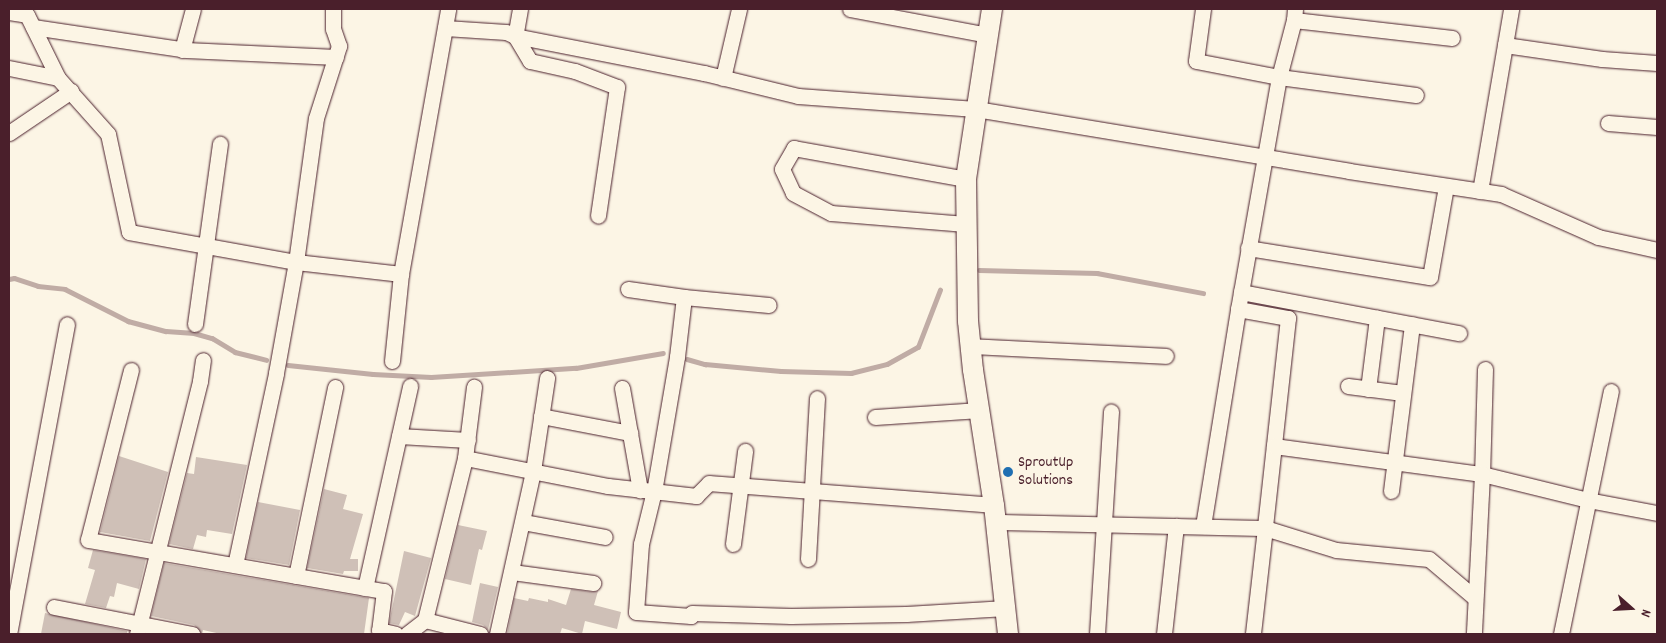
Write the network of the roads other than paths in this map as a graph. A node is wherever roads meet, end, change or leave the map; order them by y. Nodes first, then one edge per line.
1 (193, 9) edge
2 (333, 9) edge
3 (448, 9) edge
4 (520, 9) edge
5 (739, 9) edge
6 (850, 9) edge
7 (992, 9) edge
8 (1203, 9) edge
9 (1511, 9) edge
10 (14, 11) edge
11 (1294, 14) edge
12 (33, 27) junction
13 (445, 28) junction
14 (987, 35) junction
15 (515, 36) junction
16 (1452, 38) dead end
17 (1505, 45) junction
18 (182, 50) junction
19 (336, 57) junction
20 (1657, 63) edge
21 (9, 68) edge
22 (1279, 77) junction
23 (58, 78) junction
24 (724, 78) junction
25 (71, 91) junction
26 (1416, 95) dead end
27 (976, 109) junction
28 (1608, 123) dead end
29 (1657, 127) edge
30 (9, 133) edge
31 (220, 144) dead end
32 (1264, 157) junction
33 (966, 179) junction
34 (1446, 186) junction
35 (1480, 191) junction
36 (598, 216) dead end
37 (966, 224) junction
38 (206, 247) junction
39 (1248, 248) junction
40 (1657, 250) edge
41 (296, 262) junction
42 (401, 274) junction
43 (628, 289) dead end
44 (1241, 292) junction
45 (684, 297) junction
46 (769, 305) dead end
47 (1238, 309) junction
48 (1377, 318) junction
49 (67, 324) dead end
50 (195, 324) dead end
51 (1412, 324) junction
52 (1459, 333) dead end
53 (970, 346) junction
54 (1166, 356) dead end
55 (203, 360) dead end
56 (392, 361) dead end
57 (1485, 369) dead end
58 (131, 370) dead end
59 (547, 378) dead end
60 (410, 386) dead end
61 (1348, 386) dead end
62 (334, 387) dead end
63 (474, 387) dead end
64 (622, 388) dead end
65 (1368, 389) junction
66 (1611, 391) dead end
67 (1403, 393) junction
68 (816, 398) dead end
69 (980, 410) junction
70 (1110, 411) dead end
71 (541, 416) junction
72 (876, 417) dead end
73 (630, 433) junction
74 (400, 436) junction
75 (468, 440) junction
76 (1274, 446) junction
77 (745, 451) dead end
78 (465, 458) junction
79 (1394, 462) junction
80 (533, 470) junction
81 (1482, 474) junction
82 (740, 486) junction
83 (647, 490) junction
84 (1391, 490) dead end
85 (812, 491) junction
86 (1588, 500) junction
87 (1657, 513) edge
88 (996, 514) junction
89 (523, 522) junction
90 (1103, 525) junction
91 (1176, 526) junction
92 (1203, 526) junction
93 (1265, 528) junction
94 (605, 538) dead end
95 (733, 544) dead end
96 (156, 551) junction
97 (808, 559) dead end
98 (235, 565) junction
99 (512, 572) junction
100 (296, 576) junction
101 (593, 583) dead end
102 (14, 588) edge
103 (365, 588) junction
104 (1475, 598) junction
105 (54, 607) dead end
106 (1006, 608) junction
107 (424, 620) junction
108 (138, 629) edge
109 (9, 634) edge
110 (192, 634) edge
111 (396, 634) edge
112 (407, 634) edge
113 (480, 634) edge
114 (497, 634) edge
115 (1008, 634) edge
116 (1097, 634) edge
117 (1164, 634) edge
118 (1253, 634) edge
119 (1474, 634) edge
120 (1561, 634) edge

1 - 18 street
2 - 19 street
3 - 13 street
4 - 15 street
5 - 24 street
6 - 14 street
7 - 14 main road
8 - 22 street
9 - 17 street
10 - 12 street
11 - 16 street
11 - 22 street
12 - 18 street
12 - 23 street
13 - 15 street
13 - 42 street
14 - 27 main road
15 - 24 street
15 - 36 street
17 - 20 street
17 - 35 street
18 - 19 street
19 - 41 street
21 - 23 street
22 - 26 street
22 - 32 street
23 - 25 street
24 - 27 street
25 - 30 street
25 - 38 street
27 - 32 street
27 - 33 main road
28 - 29 street
31 - 38 street
32 - 34 street
32 - 39 street
33 - 37 main road
33 - 37 street
34 - 35 street
34 - 39 street
35 - 40 street
37 - 53 main road
38 - 41 street
38 - 50 street
39 - 44 street
41 - 42 street
41 - 98 street
42 - 56 street
43 - 45 street
44 - 47 street
44 - 48 street
45 - 46 street
45 - 83 street
47 - 76 street
47 - 92 street
48 - 51 street
48 - 65 street
49 - 102 street
51 - 52 street
51 - 67 street
53 - 54 street
53 - 69 main road
55 - 96 street
57 - 81 street
58 - 96 street
59 - 71 street
60 - 74 street
61 - 65 street
62 - 100 street
63 - 75 street
64 - 73 street
65 - 67 street
66 - 86 street
67 - 79 street
68 - 85 street
69 - 72 street
69 - 88 main road
70 - 90 street
71 - 73 street
71 - 80 street
73 - 83 street
74 - 75 street
74 - 103 street
75 - 78 street
76 - 79 street
76 - 93 street
77 - 82 street
78 - 80 street
78 - 107 street
79 - 81 street
79 - 84 street
80 - 83 street
80 - 89 street
81 - 86 street
81 - 104 street
82 - 83 street
82 - 85 street
82 - 95 street
83 - 106 street
85 - 88 street
85 - 97 street
86 - 87 street
86 - 120 street
88 - 90 street
88 - 106 main road
89 - 94 street
89 - 99 street
90 - 91 street
90 - 116 street
91 - 92 street
91 - 117 street
92 - 93 street
93 - 104 street
93 - 118 street
96 - 98 street
96 - 108 street
98 - 100 street
99 - 101 street
99 - 114 street
100 - 103 street
102 - 109 street
103 - 111 street
104 - 119 street
105 - 108 street
106 - 115 main road
107 - 112 street
107 - 113 street
108 - 110 street

